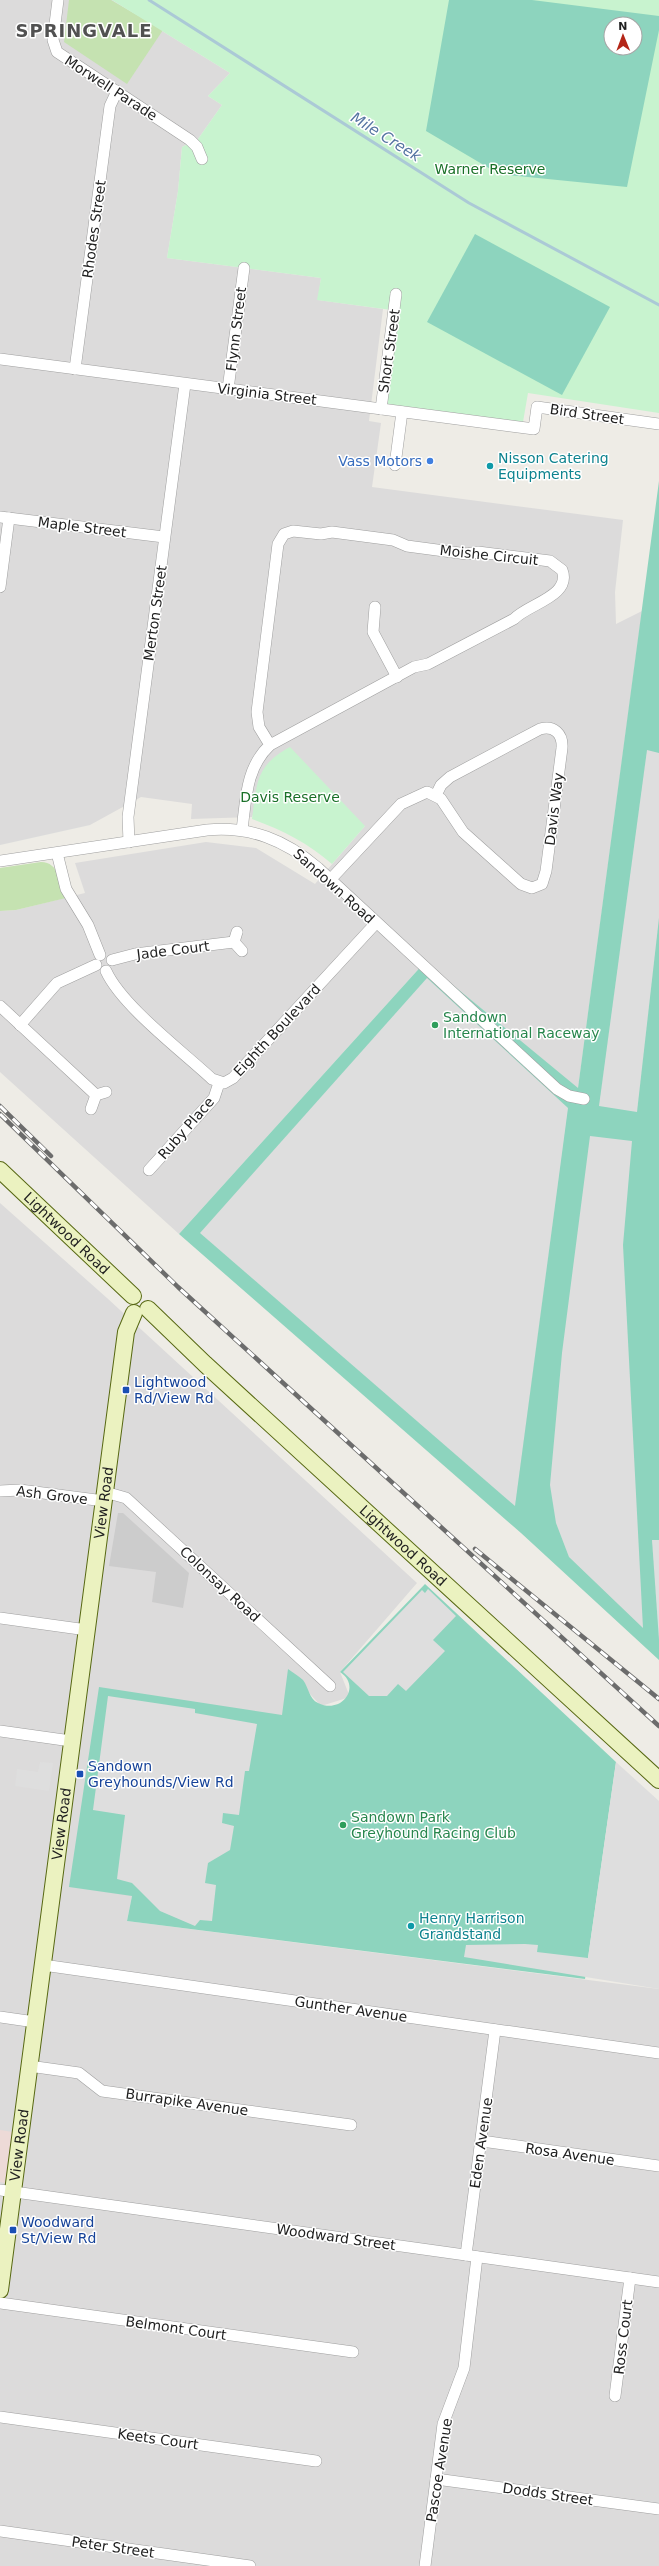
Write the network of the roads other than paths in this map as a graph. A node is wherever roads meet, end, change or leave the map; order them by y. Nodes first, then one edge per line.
1 (58, 0) edge
2 (117, 91) junction
3 (202, 159) dead end
4 (244, 268) dead end
5 (396, 294) dead end
6 (0, 359) edge
7 (75, 369) junction
8 (185, 384) junction
9 (228, 389) junction
10 (381, 409) junction
11 (402, 412) junction
12 (659, 424) edge
13 (534, 429) joint
14 (395, 465) dead end
15 (4, 517) edge
16 (164, 537) junction
17 (0, 587) edge
18 (375, 607) dead end
19 (397, 677) junction
20 (270, 745) junction
21 (436, 795) junction
22 (242, 830) junction
23 (129, 842) junction
24 (57, 853) junction
25 (0, 861) edge
26 (330, 880) junction
27 (376, 922) junction
28 (242, 951) dead end
29 (100, 964) junction
30 (0, 1006) edge
31 (20, 1025) junction
32 (219, 1083) junction
33 (584, 1099) dead end
34 (91, 1109) dead end
35 (0, 1170) edge
36 (149, 1170) dead end
37 (141, 1311) junction
38 (0, 1492) edge
39 (104, 1497) junction
40 (0, 1618) edge
41 (87, 1630) junction
42 (330, 1686) dead end
43 (0, 1731) edge
44 (71, 1741) junction
45 (659, 1780) edge
46 (43, 1965) junction
47 (0, 2017) edge
48 (35, 2022) junction
49 (495, 2030) junction
50 (659, 2053) edge
51 (29, 2066) junction
52 (351, 2125) dead end
53 (482, 2142) junction
54 (659, 2166) edge
55 (7, 2191) edge
56 (466, 2255) junction
57 (477, 2257) junction
58 (630, 2278) junction
59 (659, 2282) edge
60 (0, 2290) edge
61 (0, 2303) edge
62 (353, 2352) dead end
63 (615, 2396) dead end
64 (0, 2417) edge
65 (316, 2461) dead end
66 (436, 2479) junction
67 (659, 2509) edge
68 (0, 2531) edge
69 (250, 2566) edge
70 (425, 2566) edge

1 - 2 street, Morwell Parade
2 - 3 street, Morwell Parade
2 - 7 street, Rhodes Street
4 - 9 street, Flynn Street
5 - 10 street, Short Street
6 - 7 street, Virginia Street
7 - 8 street, Virginia Street
8 - 9 street, Virginia Street
8 - 16 street, Merton Street
9 - 10 street, Virginia Street
10 - 11 street, Virginia Street
11 - 13 street, Virginia Street
11 - 14 street
12 - 13 street, Bird Street
15 - 16 street, Maple Street
15 - 17 street
16 - 23 street, Merton Street
18 - 19 street
19 - 20 street, Moishe Circuit
19 - 20 street, Moishe Circuit
20 - 22 street, Moishe Circuit
21 - 21 street, Davis Way
21 - 26 street
22 - 23 street, Sandown Road
22 - 26 street, Sandown Road
23 - 24 street, Sandown Road
24 - 25 street, Sandown Road
24 - 29 street, Eighth Boulevard
26 - 27 street, Sandown Road
27 - 32 street, Eighth Boulevard
27 - 33 street, Sandown Road
28 - 29 street, Jade Court
29 - 31 street
29 - 32 street, Eighth Boulevard
30 - 31 street
31 - 34 street
32 - 36 street, Ruby Place
35 - 37 street, Lightwood Road
37 - 39 street, View Road
37 - 45 street, Lightwood Road
38 - 39 street, Ash Grove
39 - 41 street, View Road
39 - 42 street, Colonsay Road
40 - 41 street
41 - 44 street, View Road
43 - 44 street
44 - 46 street, View Road
46 - 48 street, View Road
46 - 49 street, Gunther Avenue
47 - 48 street
48 - 51 street, View Road
49 - 50 street, Gunther Avenue
49 - 53 street, Eden Avenue
51 - 52 street, Burrapike Avenue
51 - 55 street, View Road
53 - 54 street, Rosa Avenue
53 - 56 street, Eden Avenue
55 - 56 street, Woodward Street
55 - 60 street, View Road
56 - 57 street, Woodward Street
57 - 58 street, Woodward Street
57 - 66 street, Pascoe Avenue
58 - 59 street, Woodward Street
58 - 63 street, Ross Court
61 - 62 street, Belmont Court
64 - 65 street, Keets Court
66 - 67 street, Dodds Street
66 - 70 street, Pascoe Avenue
68 - 69 street, Peter Street

